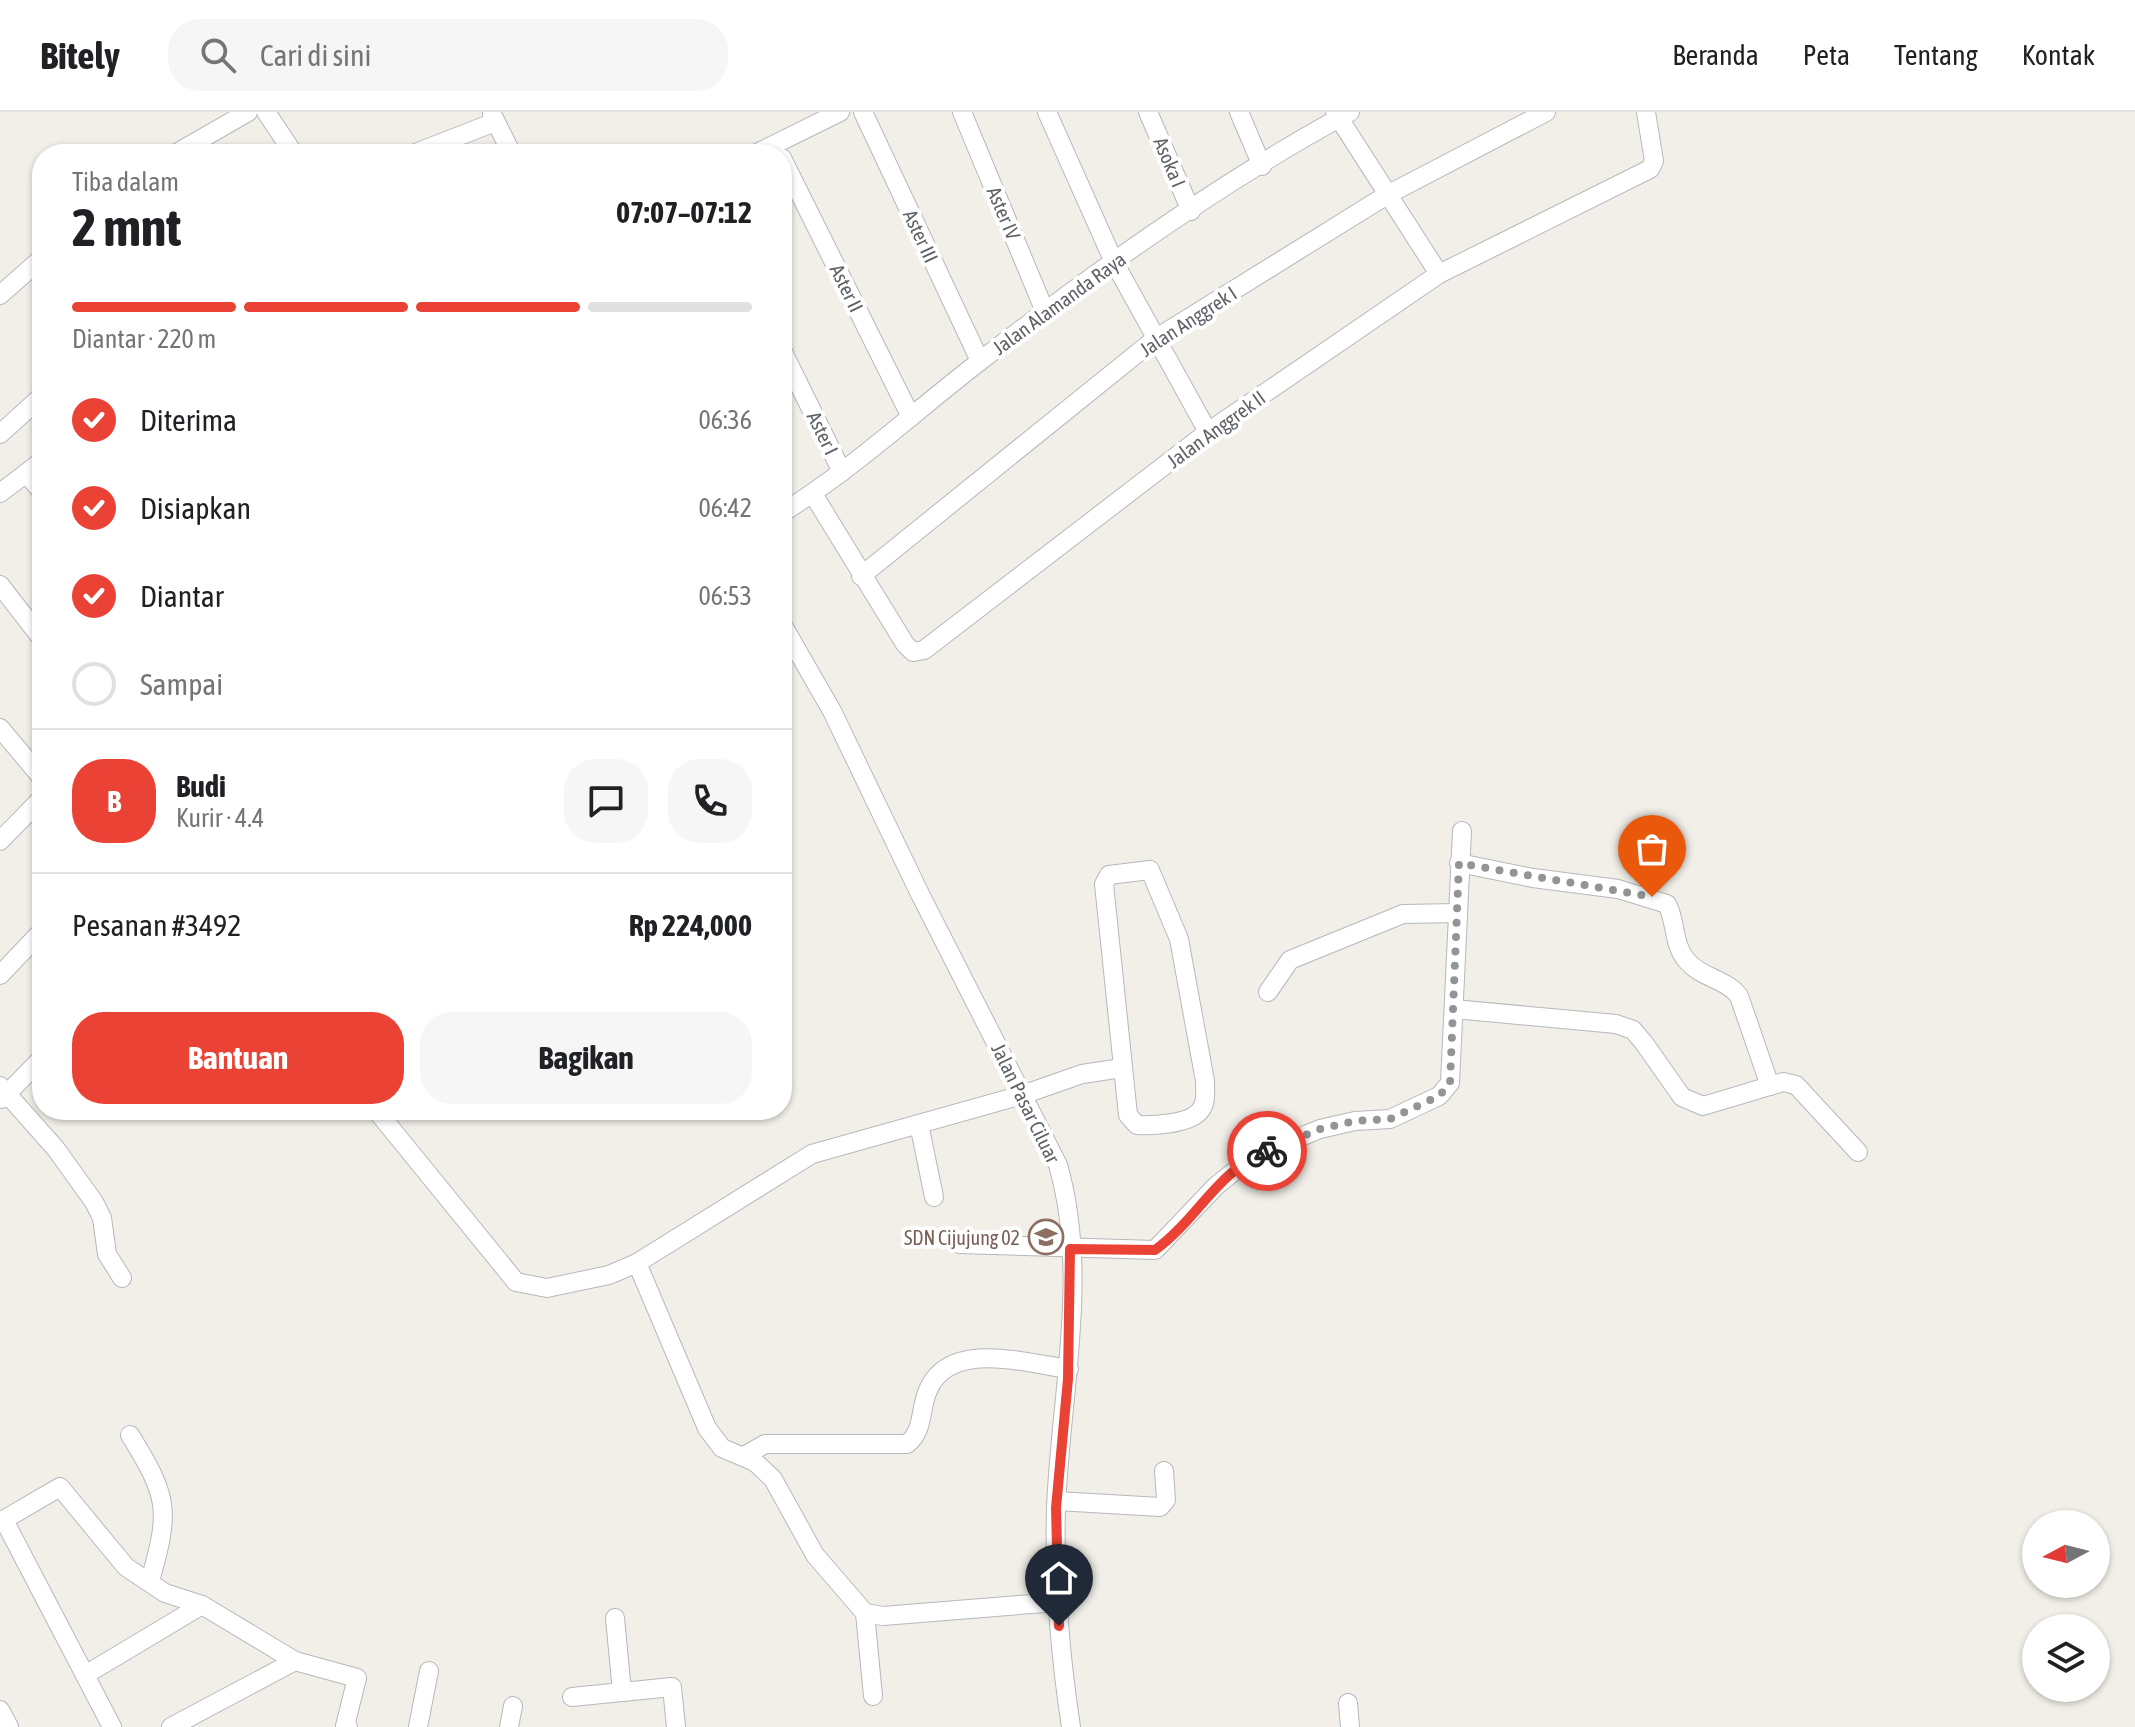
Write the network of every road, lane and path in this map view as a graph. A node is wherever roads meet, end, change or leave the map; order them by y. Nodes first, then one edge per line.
1 (248, 112) edge
2 (266, 112) edge
3 (840, 112) edge
4 (863, 112) edge
5 (962, 112) edge
6 (1047, 112) edge
7 (1148, 112) edge
8 (1239, 112) edge
9 (1546, 112) edge
10 (1646, 112) edge
11 (1341, 114) edge
12 (493, 117) edge
13 (192, 144) edge
14 (287, 144) edge
15 (435, 144) edge
16 (507, 144) edge
17 (790, 144) edge
18 (1262, 166) junction
19 (792, 177) edge
20 (1387, 195) junction
21 (1191, 211) junction
22 (1114, 262) junction
23 (32, 267) edge
24 (1439, 274) junction
25 (0, 295) edge
26 (1046, 314) junction
27 (1155, 339) junction
28 (980, 361) junction
29 (792, 370) edge
30 (32, 405) edge
31 (911, 417) junction
32 (1208, 432) junction
33 (0, 434) edge
34 (32, 470) edge
35 (842, 472) junction
36 (27, 474) junction
37 (32, 480) edge
38 (0, 493) edge
39 (813, 494) junction
40 (792, 507) edge
41 (861, 576) junction
42 (0, 585) edge
43 (32, 626) edge
44 (792, 641) edge
45 (0, 728) edge
46 (32, 766) edge
47 (32, 808) edge
48 (1462, 831) dead end
49 (0, 841) edge
50 (1459, 863) junction
51 (1457, 913) junction
52 (32, 941) edge
53 (0, 975) edge
54 (1268, 992) dead end
55 (1454, 1009) junction
56 (32, 1067) edge
57 (1122, 1068) junction
58 (1770, 1086) junction
59 (3, 1093) edge
60 (1022, 1095) junction
61 (384, 1120) edge
62 (919, 1124) junction
63 (1858, 1152) dead end
64 (934, 1197) dead end
65 (959, 1244) dead end
66 (1070, 1249) junction
67 (637, 1263) junction
68 (122, 1278) dead end
69 (1069, 1369) junction
70 (130, 1435) dead end
71 (744, 1456) junction
72 (1164, 1471) dead end
73 (1057, 1501) junction
74 (2, 1521) edge
75 (150, 1581) junction
76 (1057, 1602) junction
77 (202, 1605) junction
78 (865, 1613) junction
79 (615, 1618) dead end
80 (295, 1661) junction
81 (429, 1671) dead end
82 (85, 1675) junction
83 (622, 1692) junction
84 (873, 1696) dead end
85 (572, 1697) dead end
86 (1348, 1703) dead end
87 (513, 1706) dead end
88 (112, 1727) edge
89 (171, 1727) edge
90 (348, 1727) edge
91 (418, 1727) edge
92 (509, 1727) edge
93 (676, 1727) edge
94 (1071, 1727) edge
95 (1350, 1727) edge

1 - 13 street
2 - 14 street
3 - 17 street
4 - 28 street, Aster III
5 - 26 street, Aster IV
6 - 22 street
7 - 21 street, Asoka I
8 - 18 street
9 - 20 street, Jalan Anggrek I
10 - 24 street, Jalan Anggrek II
11 - 18 street, Jalan Alamanda Raya
11 - 20 street
12 - 15 street
12 - 16 street
18 - 21 street, Jalan Alamanda Raya
19 - 31 street, Aster II
20 - 24 street
20 - 27 street, Jalan Anggrek I
21 - 22 street, Jalan Alamanda Raya
22 - 26 street, Jalan Alamanda Raya
22 - 27 street
23 - 25 street
24 - 32 street, Jalan Anggrek II
26 - 28 street, Jalan Alamanda Raya
27 - 32 street
27 - 41 street, Jalan Anggrek I
28 - 31 street, Jalan Alamanda Raya
29 - 35 street, Aster I
30 - 33 street
31 - 35 street, Jalan Alamanda Raya
32 - 41 street, Jalan Anggrek II
34 - 36 street
35 - 39 street, Jalan Alamanda Raya
36 - 37 street
36 - 38 street
39 - 40 street, Jalan Alamanda Raya
39 - 41 street, Jalan Anggrek II
42 - 43 street
44 - 60 street, Jalan Pasar Ciluar
45 - 46 street
47 - 49 street
48 - 50 street
50 - 51 street
50 - 58 street
51 - 54 street
51 - 55 street
52 - 53 street
55 - 58 street
55 - 66 street
56 - 59 street
57 - 57 street
57 - 60 street
58 - 63 street
59 - 68 street
60 - 62 street
60 - 66 street, Jalan Pasar Ciluar
61 - 67 street
62 - 64 street
62 - 67 street
65 - 66 street
66 - 69 street, Jalan Pasar Ciluar
67 - 71 street
69 - 71 street
69 - 73 street, Jalan Pasar Ciluar
70 - 75 street
71 - 78 street
72 - 73 street
73 - 76 street, Jalan Pasar Ciluar
74 - 75 street
74 - 82 street
75 - 77 street
76 - 78 street
76 - 94 street, Jalan Pasar Ciluar
77 - 80 street
77 - 82 street
78 - 84 street
79 - 83 street
80 - 89 street
80 - 90 street
81 - 91 street
82 - 88 street
83 - 85 street
83 - 93 street
86 - 95 street
87 - 92 street

